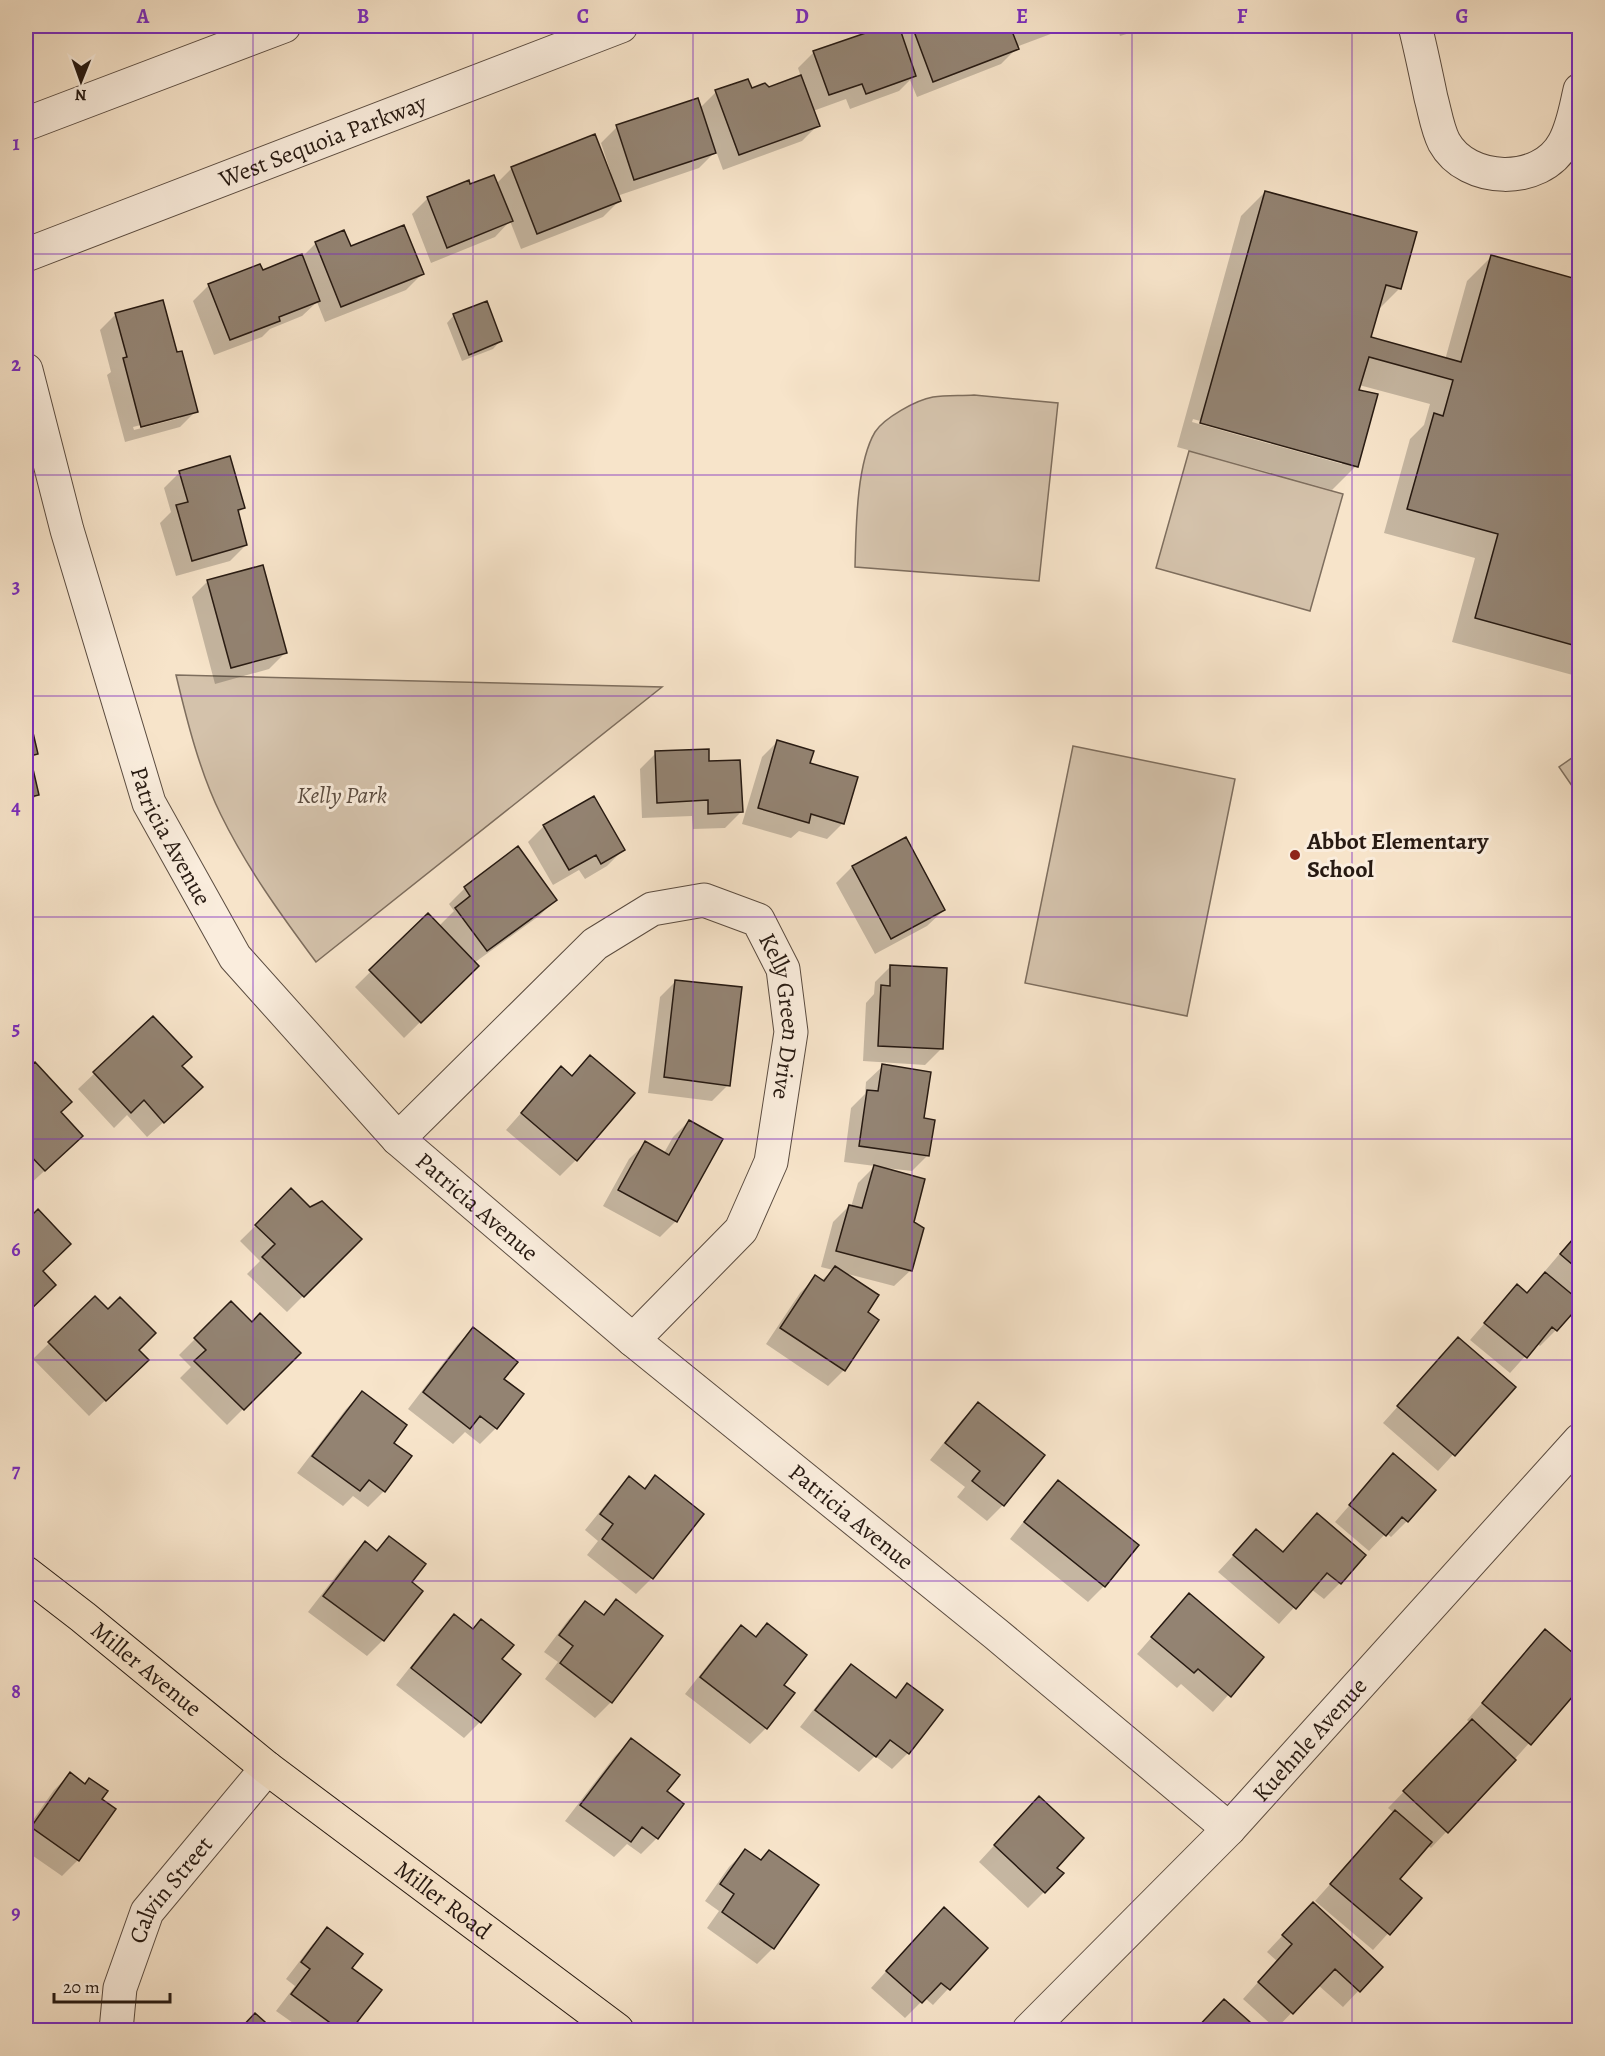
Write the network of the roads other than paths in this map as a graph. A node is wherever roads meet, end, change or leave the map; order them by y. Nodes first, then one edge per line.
1 (284, 26) edge
2 (621, 26) edge
3 (1415, 26) edge
4 (1580, 90) edge
5 (26, 124) edge
6 (26, 255) edge
7 (26, 370) edge
8 (398, 1139) junction
9 (633, 1340) junction
10 (1580, 1440) edge
11 (26, 1574) edge
12 (267, 1768) junction
13 (1229, 1829) junction
14 (116, 2031) edge
15 (617, 2031) edge
16 (1029, 2031) edge

1 - 5 street
2 - 6 street, West Sequoia Parkway
3 - 4 street
7 - 8 street, Patricia Avenue
8 - 9 street, Patricia Avenue
8 - 9 street, Kelly Green Drive
9 - 13 street, Patricia Avenue
10 - 13 street, Kuehnle Avenue
11 - 12 main road, Miller Avenue
12 - 14 street, Calvin Street
12 - 15 main road, Miller Road
13 - 16 street, Kuehnle Avenue

